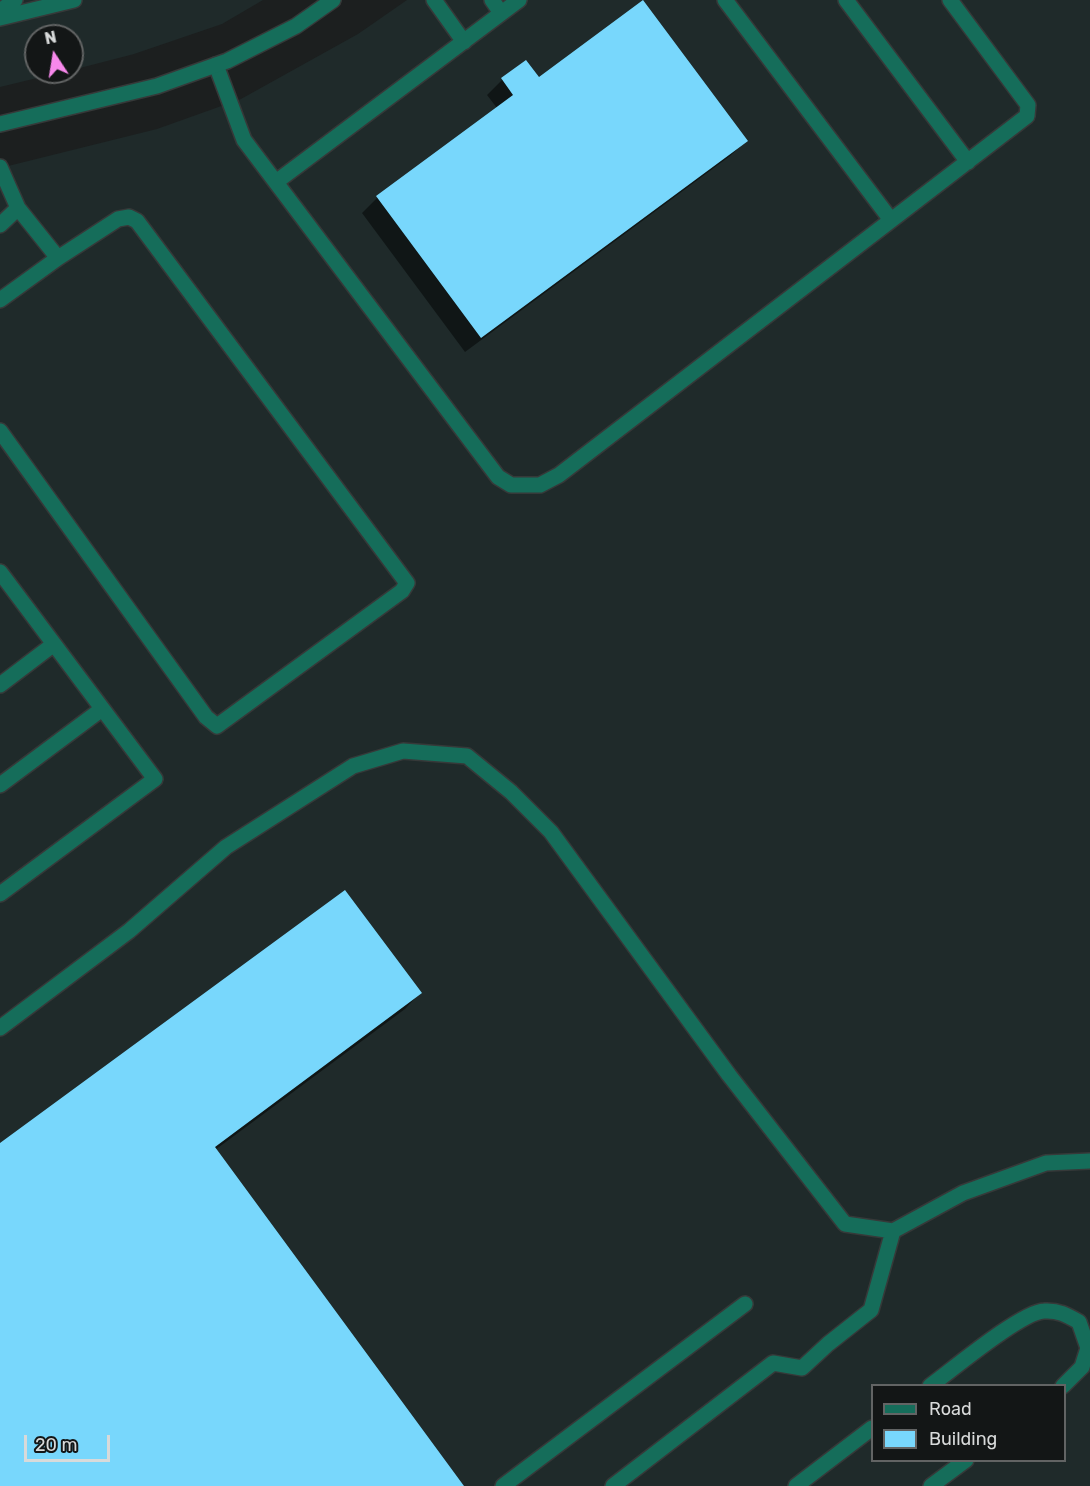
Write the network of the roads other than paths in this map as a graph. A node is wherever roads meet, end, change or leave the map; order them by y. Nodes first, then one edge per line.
1 (15, 0) edge
2 (74, 0) edge
3 (333, 0) edge
4 (434, 0) edge
5 (492, 0) edge
6 (519, 0) edge
7 (725, 0) edge
8 (846, 0) edge
9 (950, 0) edge
10 (0, 11) edge
11 (501, 13) junction
12 (0, 18) edge
13 (464, 42) junction
14 (216, 65) junction
15 (0, 124) edge
16 (968, 162) junction
17 (0, 167) edge
18 (276, 182) junction
19 (18, 208) junction
20 (891, 220) junction
21 (0, 225) edge
22 (58, 258) junction
23 (0, 300) edge
24 (0, 431) edge
25 (0, 572) edge
26 (54, 644) junction
27 (0, 685) edge
28 (102, 709) junction
29 (0, 785) edge
30 (0, 894) edge
31 (0, 1028) edge
32 (1090, 1161) edge
33 (893, 1231) junction
34 (746, 1304) dead end
35 (933, 1384) edge
36 (1065, 1384) edge
37 (871, 1430) edge
38 (965, 1462) edge
39 (502, 1486) edge
40 (614, 1486) edge
41 (796, 1486) edge
42 (931, 1486) edge

1 - 10 street
2 - 12 street
3 - 14 street
4 - 13 street
5 - 11 street
6 - 11 street
7 - 20 street
8 - 16 street
9 - 16 street
11 - 13 street
13 - 18 street
14 - 15 street
14 - 18 street
16 - 20 street
17 - 19 street
18 - 20 street
19 - 21 street
19 - 22 street
22 - 23 street
22 - 24 street
25 - 26 street
26 - 27 street
26 - 28 street
28 - 29 street
28 - 30 street
31 - 33 street
32 - 33 street
33 - 40 street
34 - 39 street
35 - 36 street
37 - 41 street
38 - 42 street

